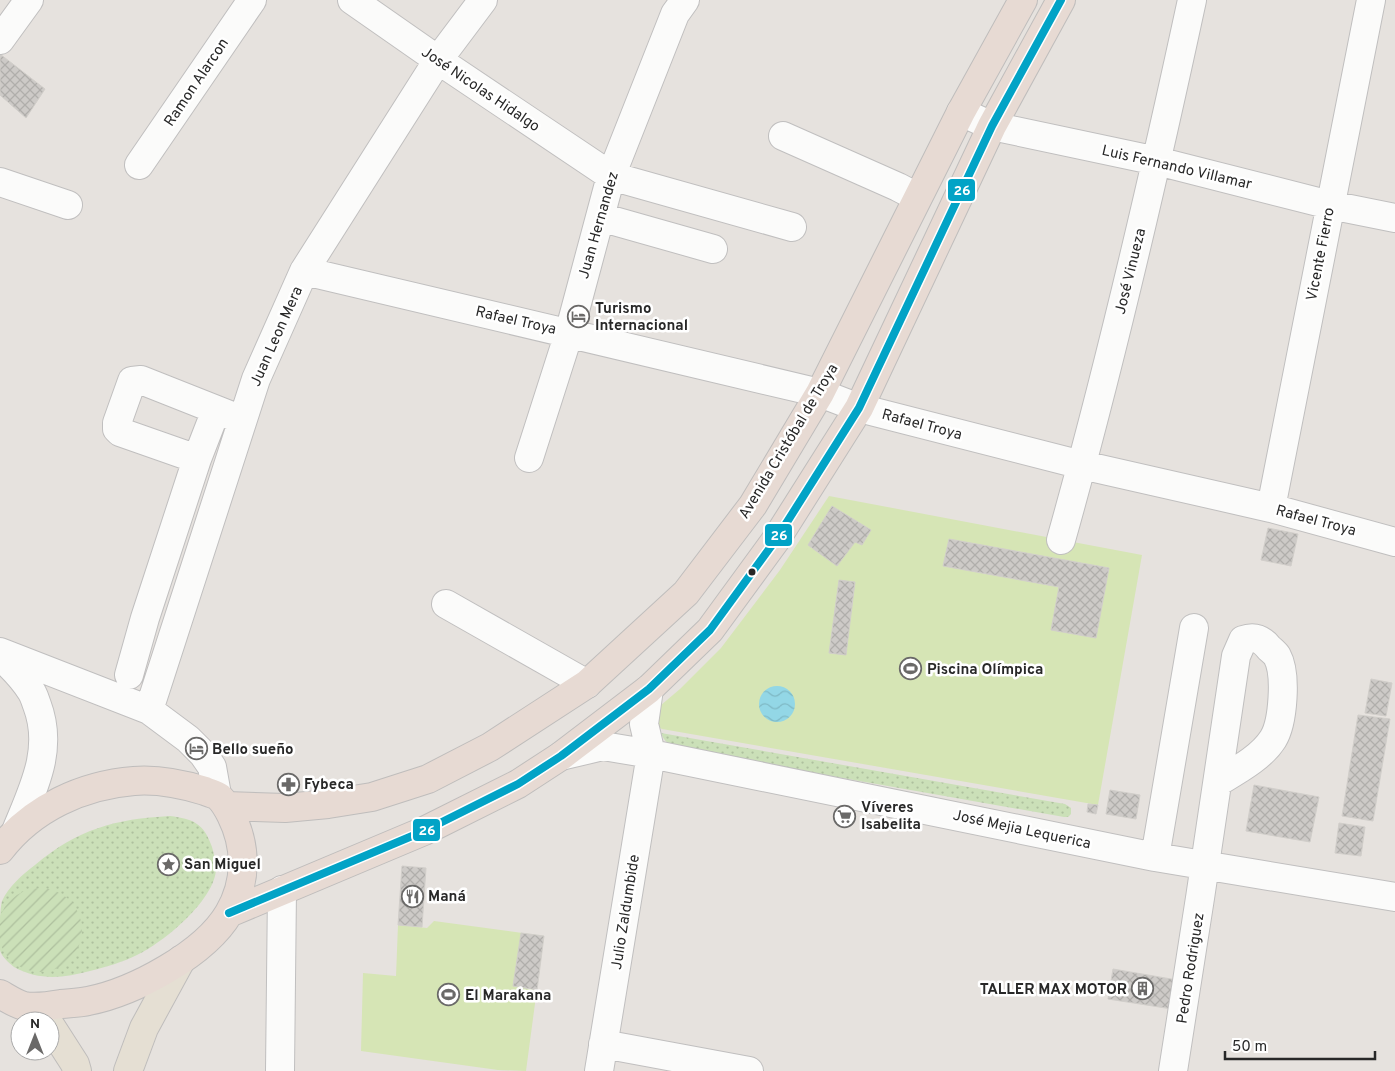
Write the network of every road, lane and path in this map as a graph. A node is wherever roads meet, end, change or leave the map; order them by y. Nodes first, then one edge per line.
1 (28, 0) edge
2 (252, 0) edge
3 (352, 0) edge
4 (483, 0) edge
5 (685, 0) edge
6 (1023, 0) edge
7 (1061, 0) edge
8 (1192, 0) edge
9 (1372, 0) edge
10 (0, 40) edge
11 (438, 60) junction
12 (961, 112) junction
13 (992, 126) junction
14 (783, 136) dead end
15 (1157, 161) junction
16 (140, 164) dead end
17 (611, 176) junction
18 (0, 182) edge
19 (917, 197) junction
20 (1330, 204) junction
21 (68, 205) dead end
22 (600, 217) junction
23 (1395, 218) edge
24 (792, 227) dead end
25 (713, 248) dead end
26 (304, 271) junction
27 (569, 332) junction
28 (820, 393) junction
29 (859, 408) junction
30 (216, 410) junction
31 (242, 420) junction
32 (529, 458) dead end
33 (197, 459) junction
34 (1082, 466) junction
35 (1271, 508) junction
36 (1061, 540) dead end
37 (1395, 542) edge
38 (446, 604) dead end
39 (145, 618) junction
40 (1194, 628) dead end
41 (175, 629) junction
42 (0, 652) edge
43 (0, 656) edge
44 (129, 675) dead end
45 (587, 684) junction
46 (649, 689) junction
47 (149, 710) junction
48 (650, 754) junction
49 (561, 756) junction
50 (1218, 782) dead end
51 (222, 801) junction
52 (5, 842) edge
53 (1155, 857) junction
54 (1206, 865) junction
55 (282, 890) junction
56 (1395, 897) edge
57 (229, 913) junction
58 (181, 960) junction
59 (26, 1010) edge
60 (603, 1044) junction
61 (77, 1071) edge
62 (128, 1071) edge
63 (280, 1071) edge
64 (598, 1071) edge
65 (749, 1071) edge
66 (1173, 1071) edge

1 - 10 street
2 - 16 street, Ramon Alarcon
3 - 11 street, José Nicolas Hidalgo
4 - 11 street, Juan Leon Mera
5 - 17 street, Juan Hernandez
6 - 12 highway, Avenida Cristóbal de Troya
7 - 13 highway
8 - 15 street, José Vinueza
9 - 20 street, Vicente Fierro
11 - 17 street, José Nicolas Hidalgo
11 - 26 street, Juan Leon Mera
12 - 13 street, Luis Fernando Villamar
12 - 19 highway, Avenida Cristóbal de Troya
13 - 15 street, Luis Fernando Villamar
13 - 29 highway
14 - 19 street
15 - 20 street, Luis Fernando Villamar
15 - 34 street, José Vinueza
17 - 22 street, Juan Hernandez
17 - 24 street, José Nicolas Hidalgo
18 - 21 street
19 - 28 highway, Avenida Cristóbal de Troya
20 - 23 street, Luis Fernando Villamar
20 - 35 street, Vicente Fierro
22 - 25 street
22 - 27 street, Juan Hernandez
26 - 27 street, Rafael Troya
26 - 31 street, Juan Leon Mera
27 - 28 street, Rafael Troya
27 - 32 street, Juan Hernandez
28 - 29 street, Rafael Troya
28 - 45 highway, Avenida Cristóbal de Troya
29 - 34 street, Rafael Troya
29 - 46 highway
30 - 31 street
30 - 33 street
30 - 33 street
31 - 41 street, Juan Leon Mera
33 - 39 street
34 - 35 street, Rafael Troya
34 - 36 street, José Vinueza
35 - 37 street, Rafael Troya
38 - 45 street
39 - 41 street
39 - 44 street
40 - 53 street
41 - 47 street, Juan Leon Mera
42 - 47 street
43 - 52 street
45 - 51 highway, Avenida Cristóbal de Troya
46 - 48 street
46 - 49 highway
47 - 51 street
48 - 49 street, José Mejia Lequerica
48 - 53 street, José Mejia Lequerica
48 - 60 street, Julio Zaldumbide
49 - 55 highway
50 - 54 street, Pedro Rodriguez
51 - 52 highway, Avenida Cristóbal de Troya
51 - 57 highway
53 - 54 street, José Mejia Lequerica
54 - 56 street, José Mejia Lequerica
54 - 66 street, Pedro Rodriguez
55 - 57 highway
55 - 63 street
57 - 58 highway
58 - 59 highway
58 - 62 main road
59 - 61 main road
60 - 64 street, Julio Zaldumbide
60 - 65 street

